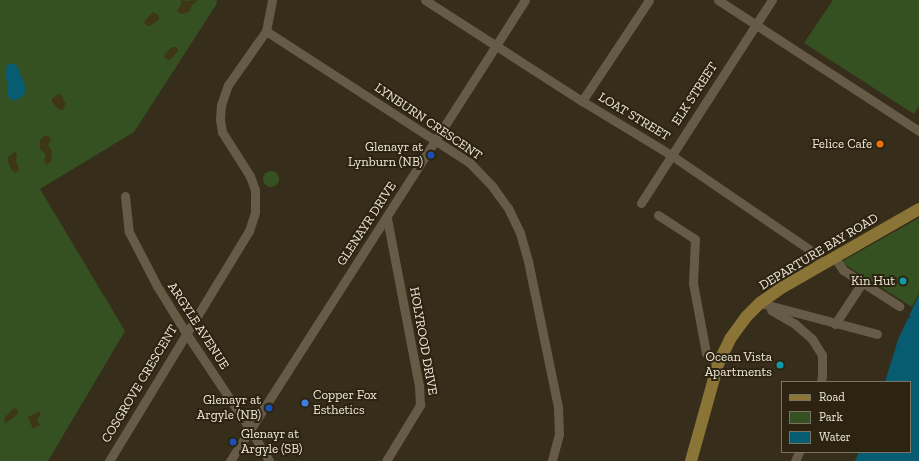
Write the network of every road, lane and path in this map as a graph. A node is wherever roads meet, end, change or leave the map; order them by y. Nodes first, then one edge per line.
1 (272, 0) edge
2 (425, 0) edge
3 (525, 0) edge
4 (649, 0) edge
5 (718, 0) edge
6 (772, 0) edge
7 (756, 24) junction
8 (266, 31) junction
9 (495, 46) junction
10 (582, 101) junction
11 (919, 131) edge
12 (435, 141) junction
13 (671, 155) junction
14 (125, 196) dead end
15 (641, 203) dead end
16 (919, 209) edge
17 (658, 216) dead end
18 (387, 218) junction
19 (834, 257) junction
20 (822, 264) junction
21 (862, 283) junction
22 (760, 303) junction
23 (899, 306) dead end
24 (835, 324) junction
25 (186, 333) junction
26 (877, 334) dead end
27 (718, 364) junction
28 (820, 381) edge
29 (250, 429) junction
30 (109, 461) edge
31 (230, 461) edge
32 (269, 461) edge
33 (386, 461) edge
34 (552, 461) edge
35 (691, 461) edge

1 - 8 street, COSGROVE CRESCENT
2 - 9 street, LOAT STREET
3 - 9 street, GLENAYR DRIVE
4 - 10 street
5 - 7 street
6 - 7 street, ELK STREET
7 - 11 street
7 - 13 street, ELK STREET
8 - 12 street, LYNBURN CRESCENT
8 - 25 street, COSGROVE CRESCENT
9 - 10 street, LOAT STREET
9 - 12 street, GLENAYR DRIVE
10 - 13 street, LOAT STREET
12 - 18 street, GLENAYR DRIVE
12 - 34 street, LYNBURN CRESCENT
13 - 15 street, ELK STREET
13 - 20 street, LOAT STREET
14 - 25 street, ARGYLE AVENUE
16 - 19 main road, DEPARTURE BAY ROAD
17 - 27 street
18 - 29 street, GLENAYR DRIVE
18 - 33 street, HOLYROOD DRIVE
19 - 20 main road, DEPARTURE BAY ROAD
19 - 21 street
20 - 22 main road, DEPARTURE BAY ROAD
21 - 23 street
21 - 24 street
22 - 24 street
22 - 27 main road, DEPARTURE BAY ROAD
22 - 28 street
24 - 26 street
25 - 29 street, ARGYLE AVENUE
25 - 30 street, COSGROVE CRESCENT
27 - 35 main road, DEPARTURE BAY ROAD
29 - 31 street, GLENAYR DRIVE
29 - 32 street, ARGYLE AVENUE

